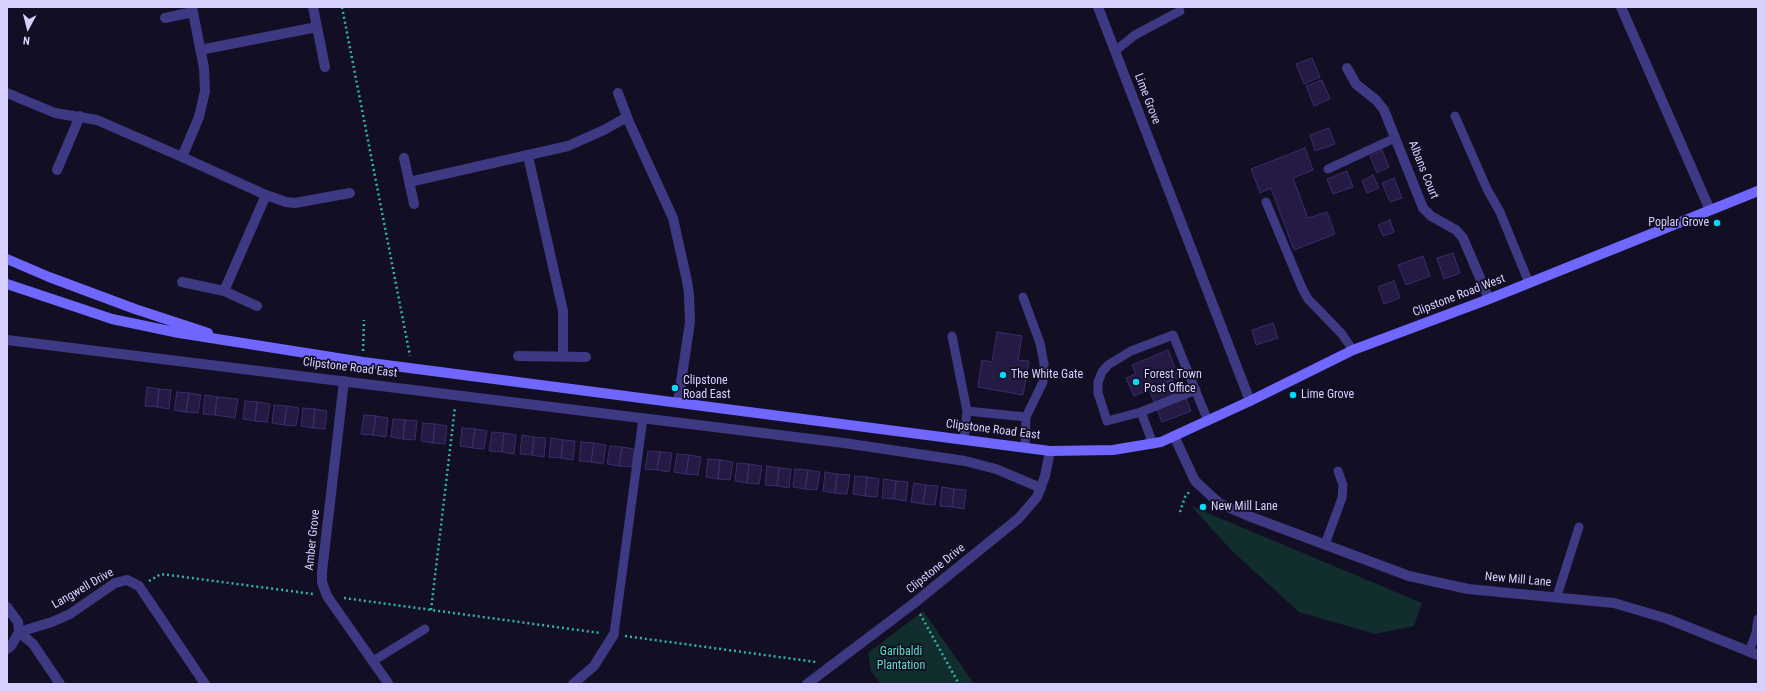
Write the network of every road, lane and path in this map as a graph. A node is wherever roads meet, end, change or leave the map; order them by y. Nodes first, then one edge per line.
1 (313, 7) edge
2 (342, 7) edge
3 (1098, 7) edge
4 (1621, 7) edge
5 (192, 10) edge
6 (1180, 11) dead end
7 (166, 18) dead end
8 (317, 27) junction
9 (200, 50) junction
10 (1115, 51) junction
11 (325, 67) dead end
12 (1347, 68) dead end
13 (7, 93) edge
14 (618, 93) dead end
15 (80, 116) junction
16 (1455, 116) dead end
17 (627, 117) junction
18 (1395, 138) junction
19 (528, 156) junction
20 (182, 157) junction
21 (404, 158) dead end
22 (1328, 169) dead end
23 (57, 170) dead end
24 (409, 182) junction
25 (1758, 191) edge
26 (350, 193) dead end
27 (266, 195) junction
28 (1266, 202) dead end
29 (414, 204) dead end
30 (1710, 210) junction
31 (7, 259) edge
32 (182, 282) dead end
33 (1529, 283) junction
34 (7, 284) edge
35 (224, 291) junction
36 (1023, 297) dead end
37 (1489, 299) junction
38 (257, 306) dead end
39 (364, 320) dead end
40 (952, 336) dead end
41 (7, 340) edge
42 (237, 342) junction
43 (1353, 350) junction
44 (518, 356) dead end
45 (563, 357) junction
46 (586, 357) dead end
47 (363, 362) junction
48 (413, 368) junction
49 (344, 381) junction
50 (1196, 390) junction
51 (457, 395) junction
52 (1250, 401) junction
53 (678, 402) junction
54 (967, 411) junction
55 (1142, 412) junction
56 (1026, 417) junction
57 (643, 418) junction
58 (1208, 420) junction
59 (1174, 436) junction
60 (964, 440) junction
61 (1153, 444) junction
62 (1024, 448) junction
63 (1050, 451) junction
64 (1338, 471) dead end
65 (1198, 484) junction
66 (1042, 488) junction
67 (1180, 512) dead end
68 (1579, 527) dead end
69 (1325, 544) junction
70 (139, 586) junction
71 (327, 596) junction
72 (1557, 596) junction
73 (913, 604) junction
74 (7, 607) edge
75 (431, 610) junction
76 (1758, 619) edge
77 (425, 629) dead end
78 (19, 632) junction
79 (614, 634) junction
80 (7, 649) edge
81 (1754, 653) edge
82 (373, 661) junction
83 (833, 664) junction
84 (388, 683) dead end
85 (60, 684) edge
86 (205, 684) edge
87 (573, 684) edge
88 (807, 684) edge
89 (960, 684) edge

1 - 8 street
2 - 48 path
3 - 10 street, Lime Grove
4 - 30 street
5 - 7 street
5 - 9 street
6 - 10 lane
8 - 9 street
8 - 11 street
9 - 20 street
10 - 52 street, Lime Grove
12 - 18 street, Albans Court
13 - 15 street
14 - 17 street
15 - 20 street
15 - 23 street
16 - 33 lane
17 - 19 street
17 - 53 street
18 - 22 lane
18 - 37 street, Albans Court
19 - 24 street
19 - 45 street
20 - 27 street
21 - 24 street
24 - 29 street
25 - 30 main road, Clipstone Road West
26 - 27 street
27 - 35 street
28 - 43 lane
30 - 33 main road, Clipstone Road West
31 - 42 main road, Clipstone Road East
32 - 35 street
33 - 37 main road, Clipstone Road West
34 - 42 main road, Clipstone Road East
35 - 38 street
36 - 56 lane
37 - 43 main road, Clipstone Road West
39 - 47 path
40 - 54 lane
41 - 49 street, Clipstone Road East
42 - 47 main road, Clipstone Road East
43 - 52 main road, Clipstone Road West
44 - 45 street
45 - 46 street
47 - 48 main road, Clipstone Road East
48 - 53 main road, Clipstone Road East
49 - 51 street, Clipstone Road East
49 - 71 street, Amber Grove
50 - 55 lane
50 - 55 lane
50 - 58 lane
51 - 57 street, Clipstone Road East
51 - 75 path
52 - 58 main road, Clipstone Road West
53 - 60 main road, Clipstone Road East
54 - 56 lane
54 - 60 lane
55 - 61 lane
56 - 62 lane
57 - 66 street, Clipstone Road East
57 - 79 lane
58 - 59 main road, Clipstone Road West
59 - 61 main road, Clipstone Road East
59 - 65 street, New Mill Lane
60 - 62 main road, Clipstone Road East
61 - 63 main road, Clipstone Road East
62 - 63 main road, Clipstone Road East
63 - 66 street, Clipstone Drive
64 - 69 lane
65 - 67 path
65 - 69 street, New Mill Lane
66 - 73 street, Clipstone Drive
68 - 72 lane
69 - 72 street, New Mill Lane
70 - 71 path
70 - 78 street, Langwell Drive
70 - 86 street
71 - 75 path
71 - 82 street, Amber Grove
72 - 81 street, New Mill Lane
73 - 83 street, Clipstone Drive
73 - 89 path
74 - 78 street
75 - 79 path
76 - 81 lane
77 - 82 lane
78 - 80 street
78 - 85 street
79 - 83 path
79 - 87 street
82 - 84 street, Amber Grove
83 - 88 street, Clipstone Drive

